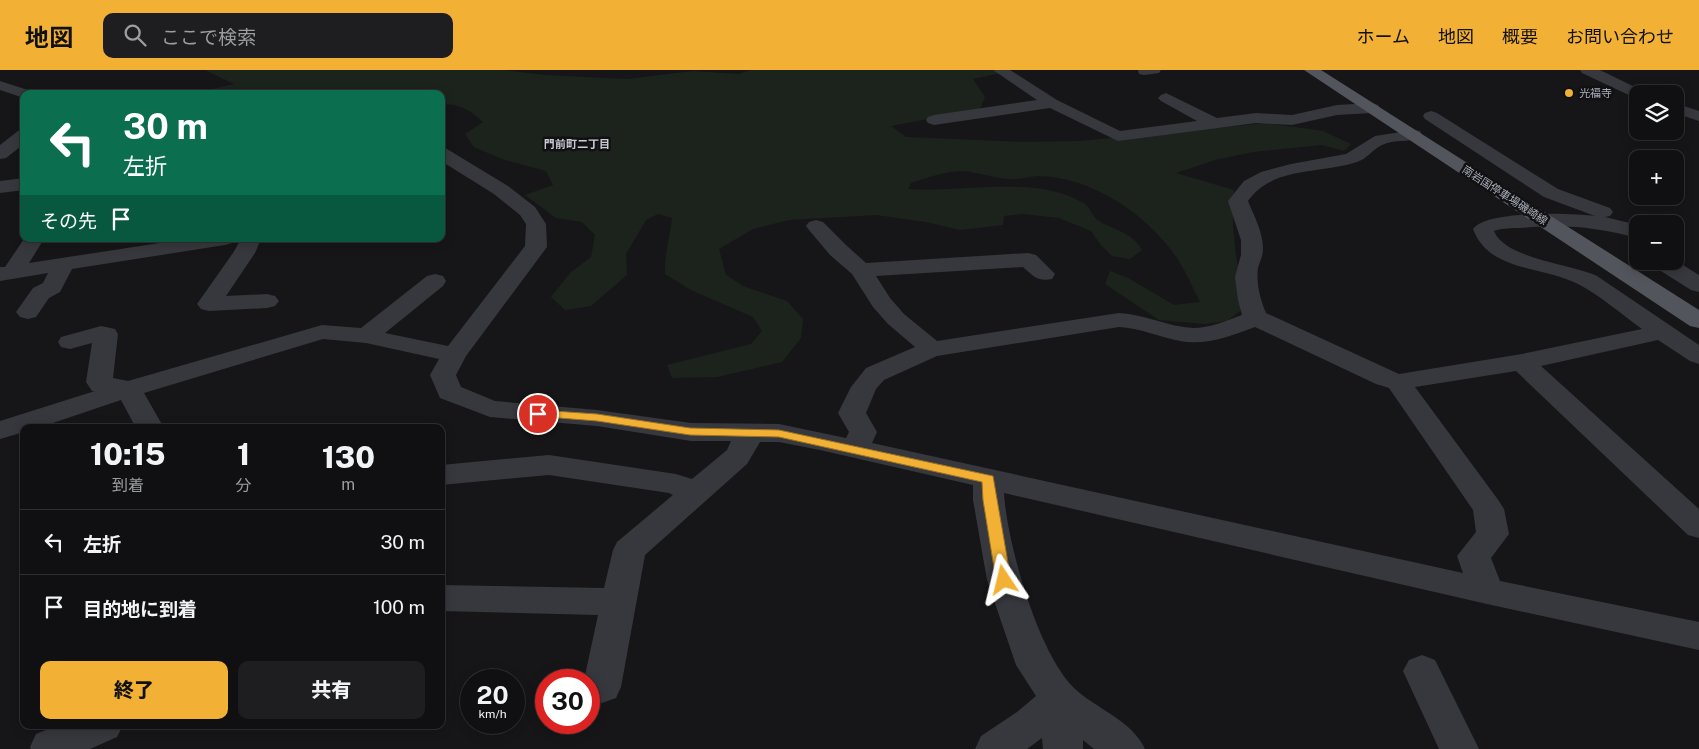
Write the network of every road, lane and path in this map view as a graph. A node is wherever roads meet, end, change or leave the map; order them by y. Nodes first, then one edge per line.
1 (1000, 70) edge
2 (1311, 70) edge
3 (1587, 70) edge
4 (0, 85) edge
5 (1629, 90) edge
6 (20, 92) edge
7 (1166, 98) dead end
8 (1052, 103) junction
9 (1372, 108) junction
10 (1684, 111) edge
11 (1431, 116) dead end
12 (1699, 116) edge
13 (934, 120) dead end
14 (1214, 123) junction
15 (1414, 135) junction
16 (20, 138) edge
17 (3, 150) edge
18 (445, 156) edge
19 (20, 184) edge
20 (0, 187) edge
21 (1544, 221) junction
22 (1615, 224) junction
23 (816, 226) dead end
24 (1629, 229) edge
25 (32, 242) edge
26 (182, 242) edge
27 (250, 242) edge
28 (139, 245) edge
29 (64, 263) junction
30 (861, 270) junction
31 (1675, 270) edge
32 (6, 273) edge
33 (1044, 274) dead end
34 (435, 281) dead end
35 (1699, 285) edge
36 (267, 301) dead end
37 (28, 312) dead end
38 (1256, 318) junction
39 (1699, 321) edge
40 (1662, 332) junction
41 (366, 336) junction
42 (70, 342) dead end
43 (931, 349) junction
44 (454, 355) junction
45 (1699, 356) edge
46 (1522, 362) junction
47 (1398, 382) junction
48 (128, 390) junction
49 (148, 424) edge
50 (0, 430) edge
51 (748, 433) junction
52 (855, 449) junction
53 (445, 476) edge
54 (988, 479) junction
55 (696, 494) junction
56 (1699, 527) edge
57 (1487, 591) junction
58 (445, 598) edge
59 (619, 602) junction
60 (1699, 636) edge
61 (1422, 671) dead end
62 (602, 687) dead end
63 (1060, 700) junction
64 (89, 729) edge
65 (49, 740) edge
66 (996, 749) edge
67 (1063, 749) edge
68 (1124, 749) edge
69 (1459, 749) edge

1 - 8 street
2 - 9 main road, 南岩国停車場磯崎線
3 - 5 street
4 - 6 street
7 - 14 street
8 - 13 street
8 - 14 street
9 - 14 street
9 - 15 main road, 南岩国停車場磯崎線
10 - 12 street
11 - 22 street
15 - 21 main road, 南岩国停車場磯崎線
15 - 38 street
16 - 17 street
18 - 44 street
19 - 20 street
21 - 22 street
21 - 39 main road, 南岩国停車場磯崎線
21 - 40 street
22 - 24 street
23 - 30 street
25 - 32 street
26 - 28 street
27 - 36 street
28 - 29 street
29 - 32 street
29 - 37 street
30 - 33 street
30 - 43 street
31 - 35 street
34 - 41 street
38 - 43 street
38 - 47 street
40 - 45 street
40 - 46 street
41 - 44 street
41 - 48 street
42 - 48 street
43 - 52 street
44 - 51 street
46 - 47 street
46 - 56 street
47 - 57 street
48 - 49 street
48 - 50 street
51 - 52 street
51 - 55 street
52 - 54 street
53 - 55 street
54 - 57 street
54 - 63 street
55 - 59 street
57 - 60 street
58 - 59 street
59 - 62 street
61 - 69 street
63 - 66 street
63 - 67 street
63 - 68 street
64 - 65 street

